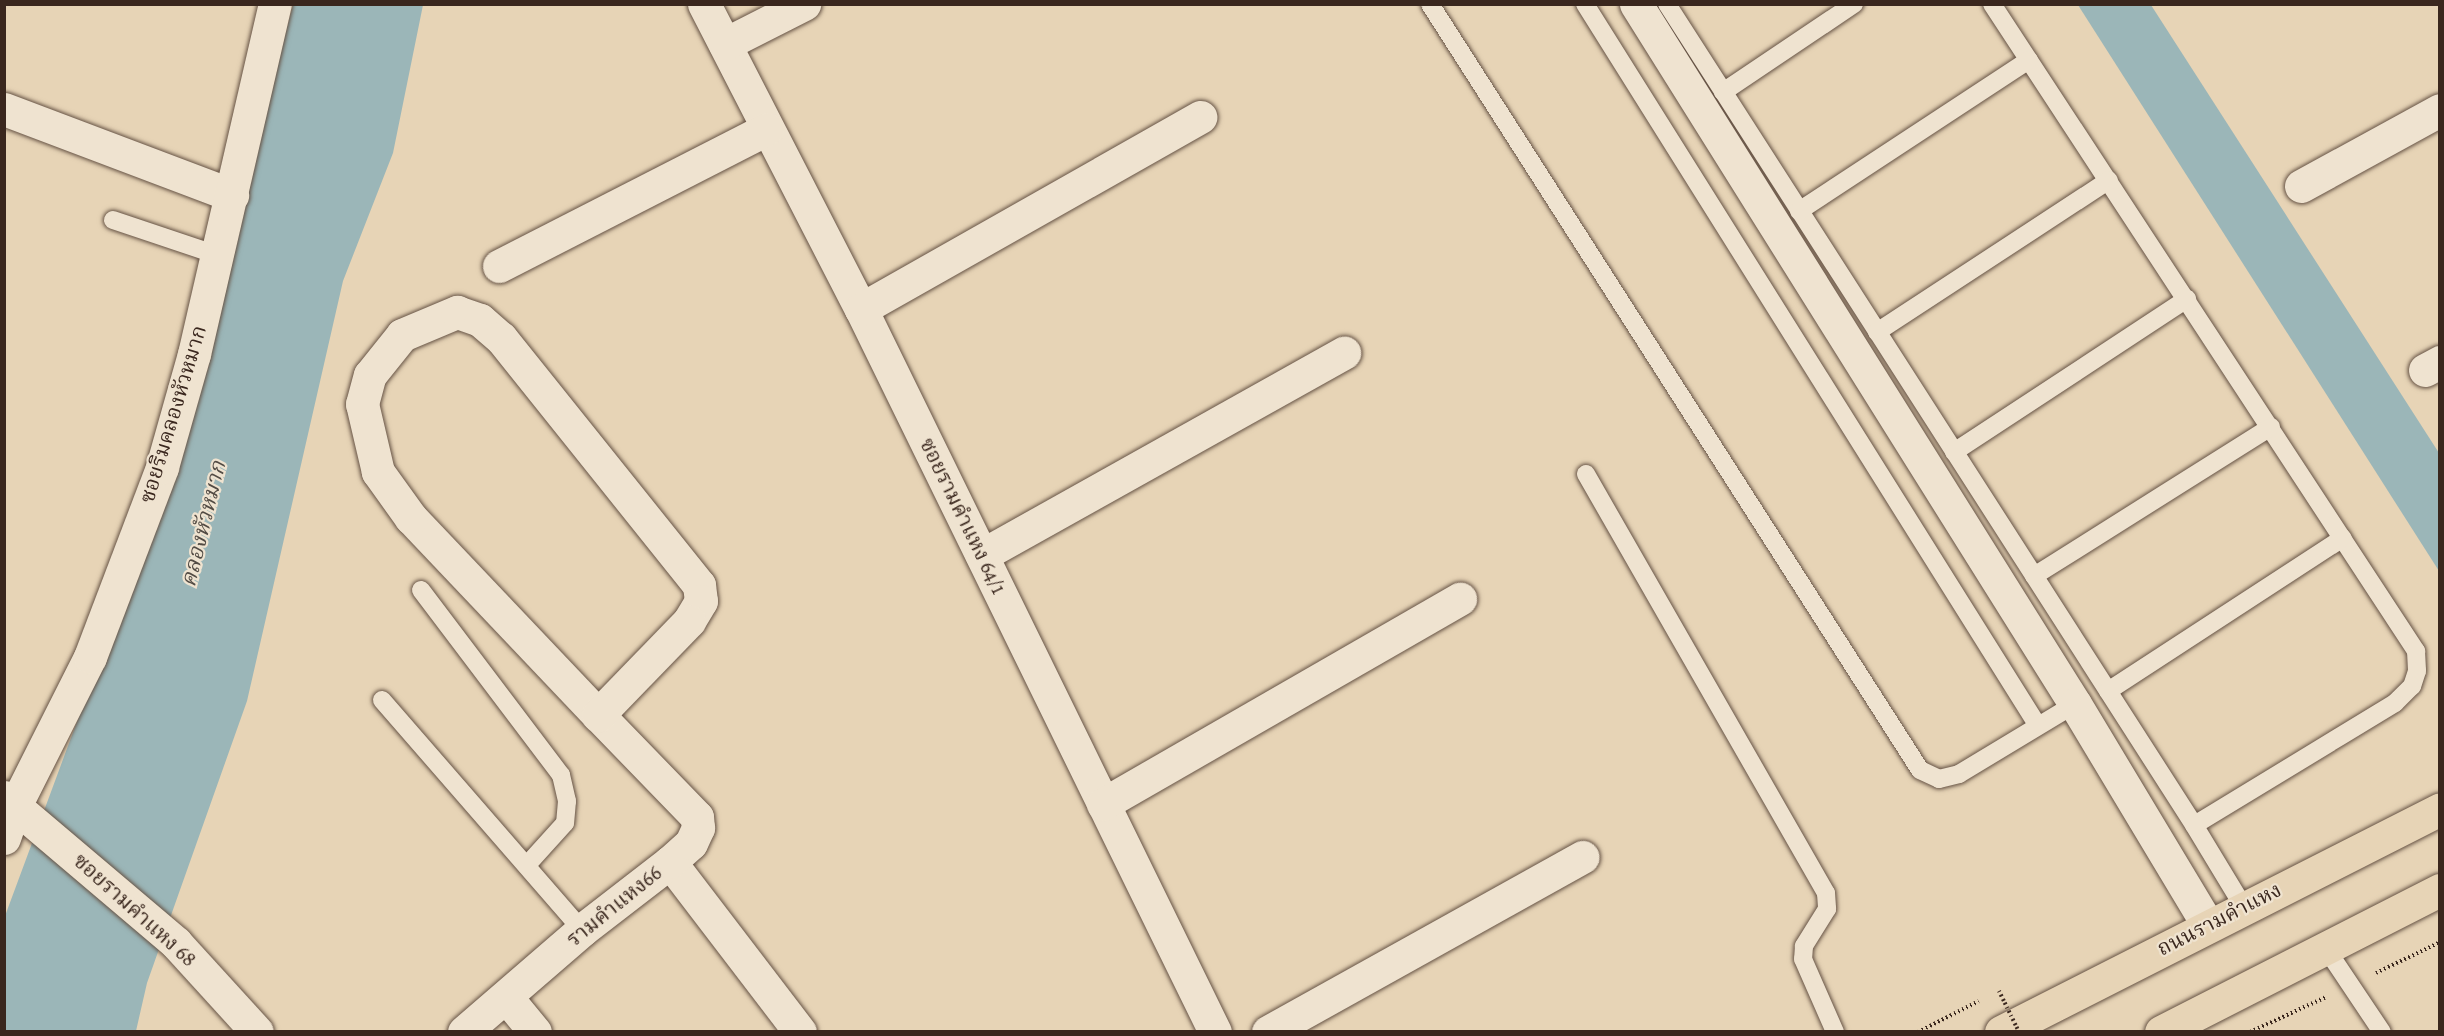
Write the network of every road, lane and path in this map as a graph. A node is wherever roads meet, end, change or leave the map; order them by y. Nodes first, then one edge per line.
1 (275, 4) edge
2 (704, 4) edge
3 (804, 4) edge
4 (1430, 4) edge
5 (1585, 4) edge
6 (1636, 4) edge
7 (1667, 4) edge
8 (1854, 4) edge
9 (1992, 4) edge
10 (725, 44) junction
11 (2029, 60) junction
12 (1723, 92) junction
13 (4, 109) edge
14 (2439, 110) edge
15 (1200, 117) dead end
16 (767, 129) junction
17 (2109, 180) junction
18 (2301, 186) dead end
19 (232, 195) junction
20 (1799, 211) junction
21 (113, 220) dead end
22 (217, 255) junction
23 (499, 266) dead end
24 (2187, 299) junction
25 (861, 309) junction
26 (1877, 332) junction
27 (1344, 353) dead end
28 (2271, 427) junction
29 (1954, 452) junction
30 (1586, 474) dead end
31 (2343, 538) junction
32 (982, 555) junction
33 (2034, 576) junction
34 (421, 590) dead end
35 (1460, 599) dead end
36 (2108, 691) junction
37 (382, 700) dead end
38 (2075, 705) junction
39 (598, 715) junction
40 (2038, 726) junction
41 (1103, 804) junction
42 (17, 806) edge
43 (2439, 809) edge
44 (2194, 825) junction
45 (4, 838) edge
46 (1583, 857) dead end
47 (670, 862) junction
48 (527, 865) junction
49 (2439, 890) edge
50 (2243, 906) junction
51 (2207, 924) junction
52 (582, 930) junction
53 (2325, 947) junction
54 (507, 998) junction
55 (246, 1027) edge
56 (464, 1032) edge
57 (535, 1032) edge
58 (800, 1032) edge
59 (1215, 1032) edge
60 (1268, 1032) edge
61 (1835, 1032) edge
62 (1918, 1032) edge
63 (2001, 1032) edge
64 (2019, 1032) edge
65 (2162, 1032) edge
66 (2382, 1032) edge

1 - 19 street, ซอยริมคลองหัวหมาก
2 - 10 street, ซอยรามคำแหง 64/1
3 - 10 street
4 - 40 lane
5 - 40 lane
6 - 38 street
7 - 12 lane
8 - 12 lane
9 - 11 lane
10 - 16 street, ซอยรามคำแหง 64/1
11 - 17 lane
11 - 20 lane
12 - 20 lane
13 - 19 street
14 - 18 street
15 - 25 street
16 - 23 street
16 - 25 street, ซอยรามคำแหง 64/1
17 - 24 lane
17 - 26 lane
19 - 22 street, ซอยริมคลองหัวหมาก
20 - 26 lane
21 - 22 lane
22 - 42 street, ซอยริมคลองหัวหมาก
24 - 28 lane
24 - 29 lane
25 - 32 street, ซอยรามคำแหง 64/1
26 - 29 lane
27 - 32 street
28 - 31 lane
28 - 33 lane
29 - 33 lane
30 - 61 lane
31 - 36 lane
31 - 44 lane
32 - 41 street, ซอยรามคำแหง 64/1
33 - 36 lane
34 - 48 lane
35 - 41 street
36 - 44 lane
37 - 48 lane
38 - 40 lane
38 - 51 street
39 - 39 street
39 - 47 street
41 - 59 street, ซอยรามคำแหง 64/1
42 - 45 street, ซอยริมคลองหัวหมาก
42 - 55 street, ซอยรามคำแหง 68
43 - 50 main road, ถนนรามคำแหง
44 - 50 lane
46 - 60 street
47 - 52 street, รามคำแหง66
47 - 58 street, รามคำแหง66
48 - 52 lane
49 - 53 main road
50 - 51 main road, ถนนรามคำแหง
51 - 63 main road, ถนนรามคำแหง
52 - 54 street, รามคำแหง66
53 - 65 main road
53 - 66 lane
54 - 56 street, รามคำแหง66
54 - 57 street
62 - 64 path, bridge

